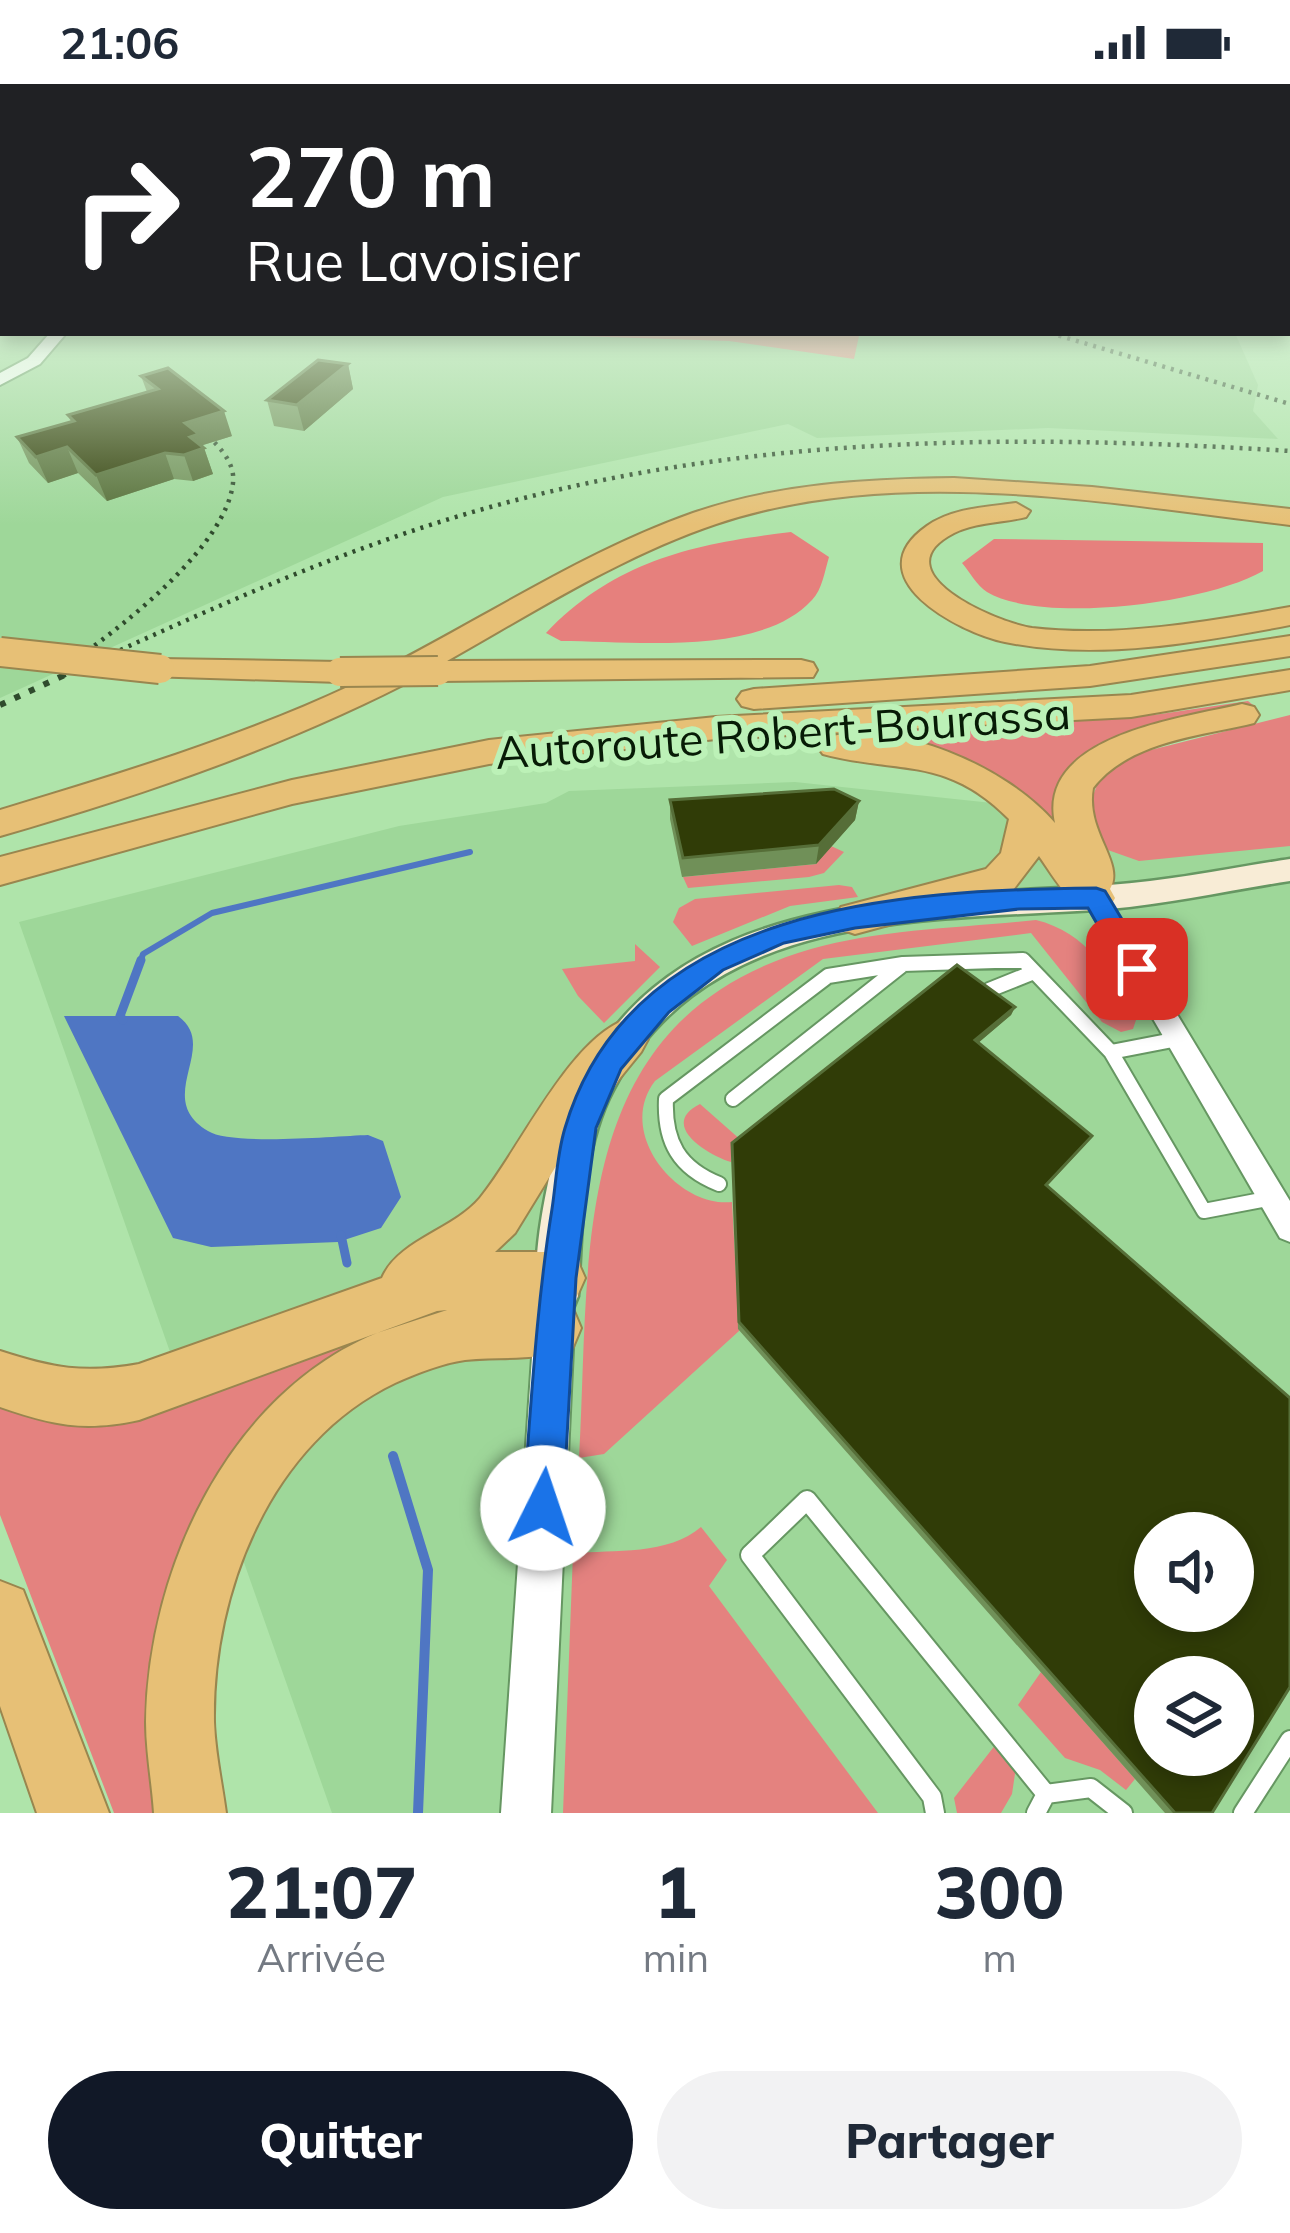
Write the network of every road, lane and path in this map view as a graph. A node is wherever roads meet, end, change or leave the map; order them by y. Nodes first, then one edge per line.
1 (29, 364) edge
2 (0, 380) edge
3 (1290, 517) edge
4 (1290, 527) edge
5 (1290, 616) edge
6 (1290, 646) edge
7 (0, 652) edge
8 (1186, 666) junction
9 (1290, 680) edge
10 (1290, 702) edge
11 (570, 745) junction
12 (1028, 817) junction
13 (0, 823) edge
14 (0, 841) edge
15 (1290, 869) edge
16 (0, 871) edge
17 (1096, 898) junction
18 (855, 918) junction
19 (903, 964) junction
20 (1034, 972) junction
21 (989, 990) edge
22 (626, 1039) junction
23 (1179, 1039) junction
24 (1111, 1052) junction
25 (733, 1100) dead end
26 (719, 1184) dead end
27 (1272, 1198) junction
28 (1290, 1228) edge
29 (556, 1303) junction
30 (340, 1318) junction
31 (0, 1378) edge
32 (0, 1613) edge
33 (1290, 1740) edge
34 (1041, 1803) edge
35 (73, 1813) edge
36 (190, 1813) edge
37 (526, 1813) edge
38 (935, 1813) edge
39 (1123, 1813) edge
40 (1243, 1813) edge

1 - 2 street
3 - 13 highway
4 - 5 highway
6 - 8 highway, Autoroute Robert-Bourassa
7 - 8 highway, bridge
8 - 14 highway, Autoroute Robert-Bourassa
9 - 11 highway, Autoroute Robert-Bourassa
10 - 17 highway
11 - 12 highway
11 - 16 highway, Autoroute Robert-Bourassa
12 - 17 highway
12 - 18 highway
15 - 17 main road
17 - 18 main road
17 - 23 street
18 - 22 main road
19 - 20 lane
19 - 25 lane
19 - 26 lane
20 - 21 lane
20 - 24 lane
22 - 29 main road
22 - 30 highway
23 - 24 lane
23 - 27 street
24 - 27 lane
27 - 28 street
29 - 30 highway
29 - 36 highway
29 - 37 street
30 - 31 highway
32 - 35 highway
33 - 40 lane
34 - 38 lane
34 - 39 lane

